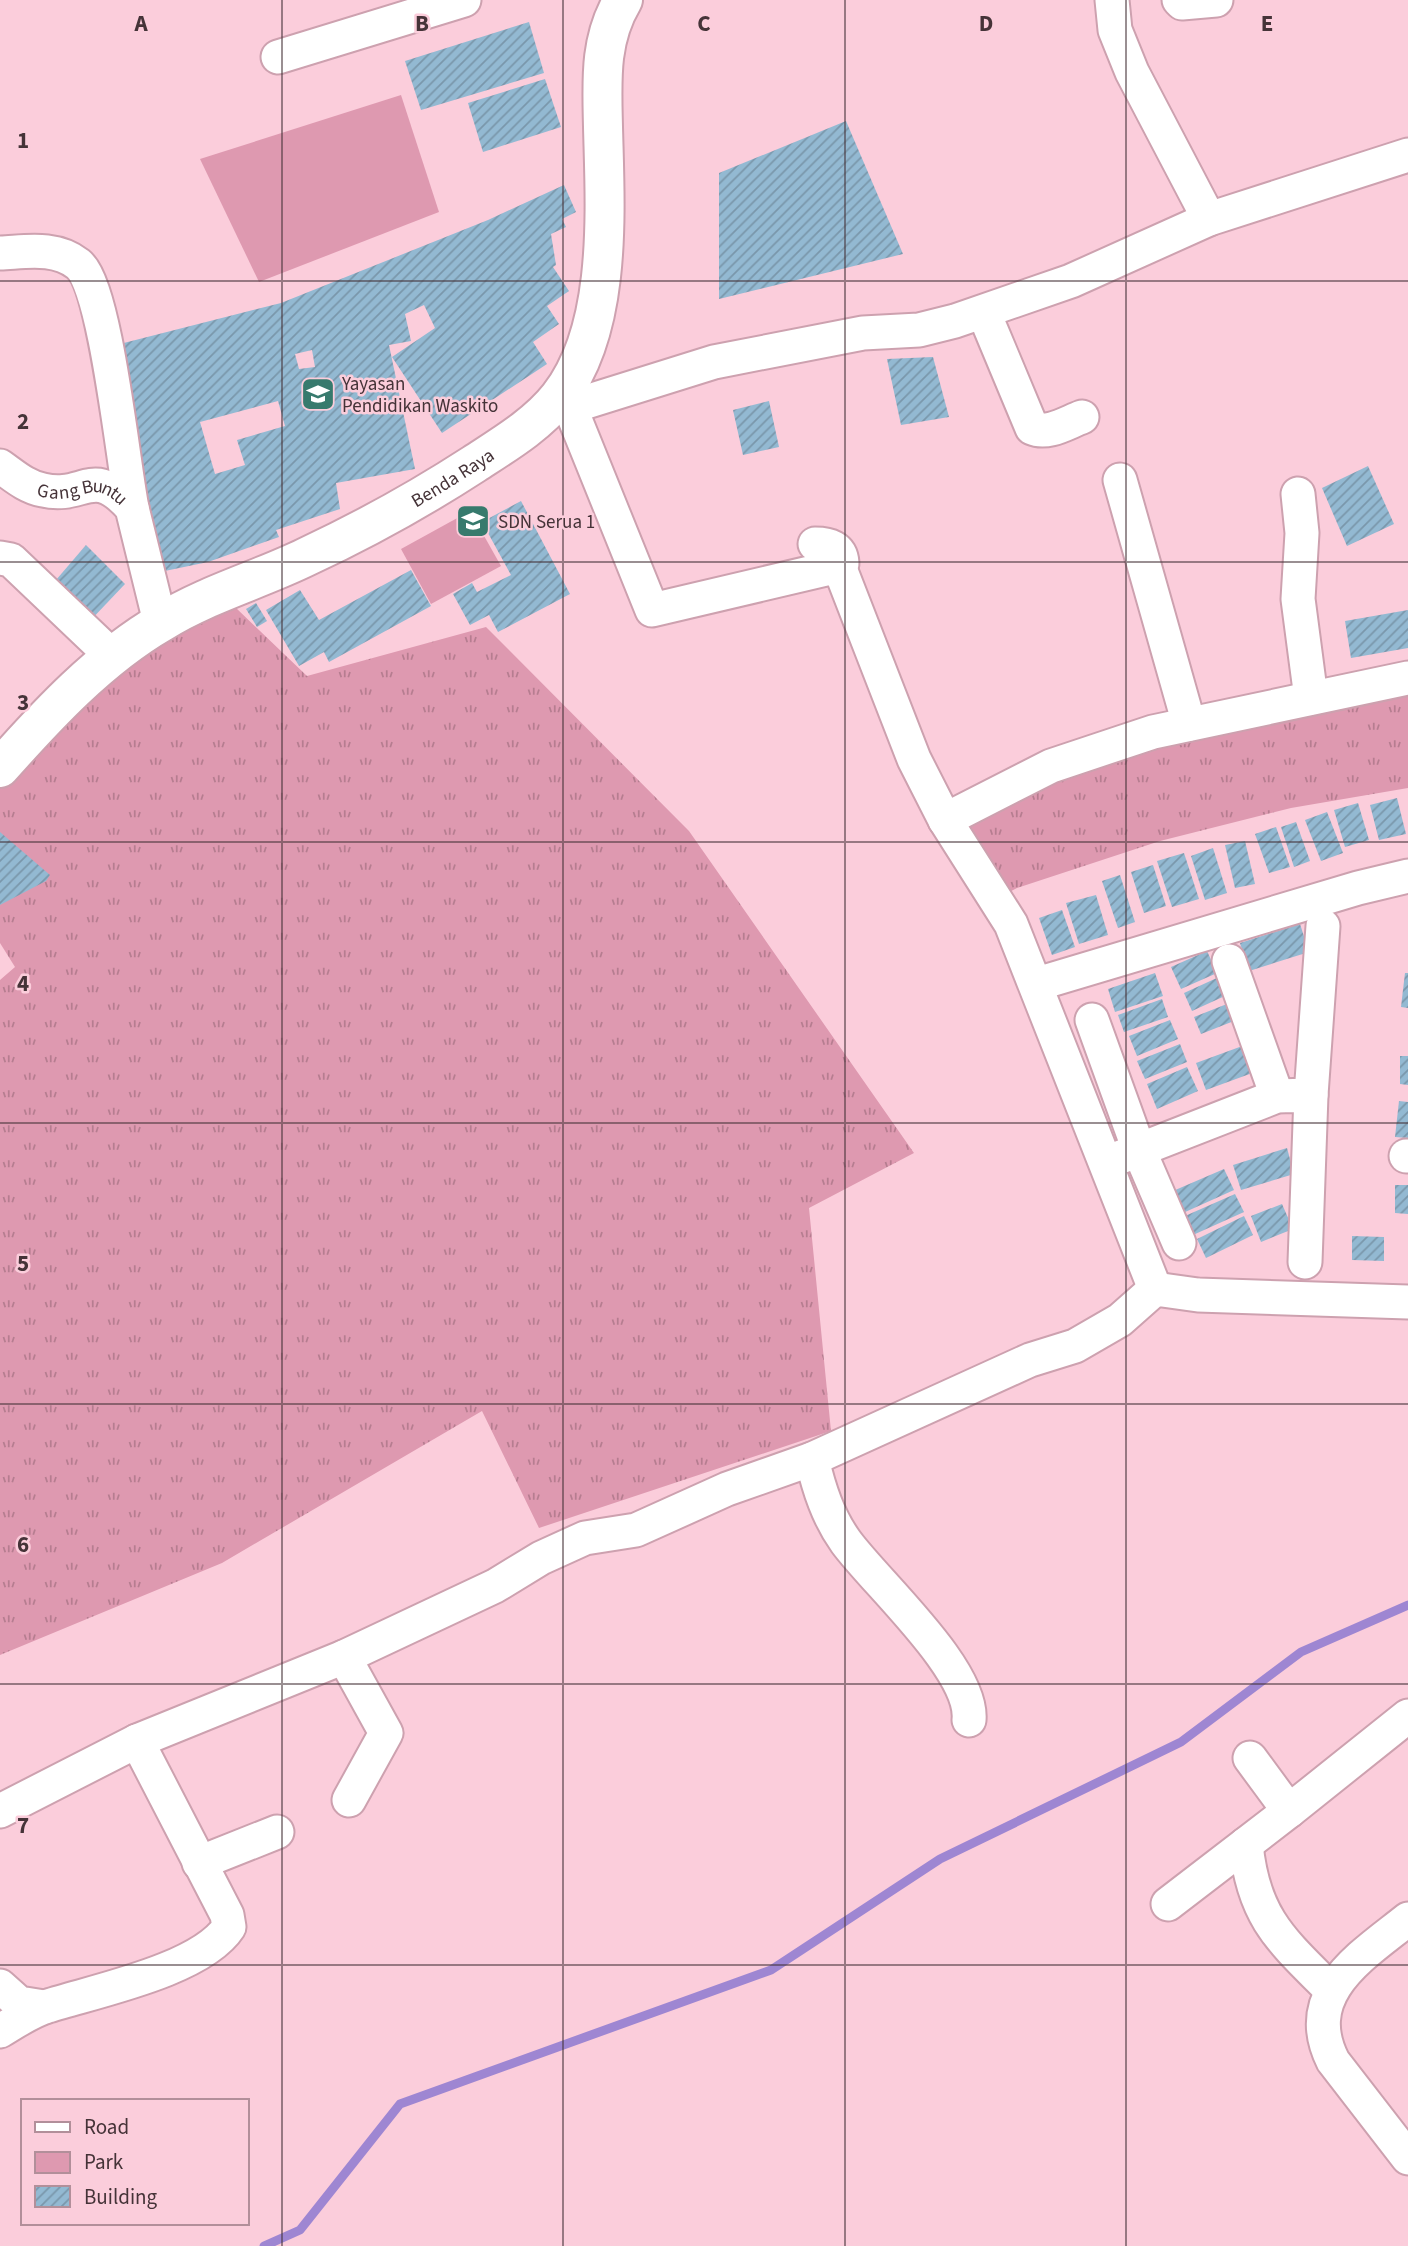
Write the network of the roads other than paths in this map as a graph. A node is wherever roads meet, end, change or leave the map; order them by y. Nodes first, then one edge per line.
1 (464, 0) edge
2 (623, 0) edge
3 (1179, 0) edge
4 (1216, 0) edge
5 (1116, 1) edge
6 (278, 57) dead end
7 (1408, 155) edge
8 (1209, 219) junction
9 (0, 253) edge
10 (984, 313) junction
11 (565, 402) junction
12 (1082, 417) dead end
13 (0, 466) edge
14 (1121, 480) dead end
15 (1298, 494) dead end
16 (132, 508) junction
17 (815, 544) dead end
18 (0, 558) edge
19 (839, 566) junction
20 (160, 622) junction
21 (113, 657) junction
22 (1408, 678) edge
23 (1311, 698) junction
24 (1189, 724) junction
25 (0, 768) edge
26 (945, 820) junction
27 (1408, 876) edge
28 (1323, 926) dead end
29 (1229, 961) dead end
30 (1037, 984) junction
31 (1092, 1020) dead end
32 (1311, 1095) junction
33 (1277, 1096) junction
34 (1139, 1150) junction
35 (1108, 1162) junction
36 (1179, 1243) dead end
37 (1305, 1262) dead end
38 (1155, 1289) junction
39 (1408, 1302) edge
40 (812, 1459) junction
41 (344, 1657) junction
42 (1408, 1716) edge
43 (969, 1720) dead end
44 (137, 1741) junction
45 (1250, 1758) dead end
46 (349, 1800) dead end
47 (0, 1811) edge
48 (1289, 1811) junction
49 (277, 1832) dead end
50 (1246, 1844) junction
51 (199, 1863) junction
52 (1168, 1904) dead end
53 (1407, 1923) edge
54 (0, 1986) edge
55 (1330, 1989) junction
56 (44, 2007) junction
57 (0, 2031) edge
58 (1408, 2158) edge

1 - 6 street
2 - 11 street, Benda Raya
3 - 4 street
5 - 8 street
7 - 8 street
8 - 10 street
9 - 16 street
10 - 11 street
10 - 12 street
11 - 19 street
11 - 20 street, Benda Raya
13 - 16 street, Gang Buntu
14 - 24 street
15 - 23 street
16 - 20 street, Gang Buntu
17 - 19 street
18 - 21 street
19 - 26 street
20 - 21 street, Benda Raya
21 - 25 street, Benda Raya
22 - 23 street
23 - 24 street
24 - 26 street
26 - 30 street
27 - 30 street
28 - 32 street
29 - 33 street
30 - 35 street
31 - 34 street
32 - 33 street
32 - 37 street
33 - 34 street
34 - 35 street
34 - 36 street
35 - 38 street
38 - 39 street
38 - 40 street
40 - 41 street
40 - 43 street
41 - 44 street
41 - 46 street
42 - 48 street
44 - 47 street
44 - 51 street
45 - 48 street
48 - 50 street
49 - 51 street
50 - 52 street
50 - 55 street
51 - 56 street
53 - 55 street
54 - 56 street
55 - 58 street
56 - 57 street

